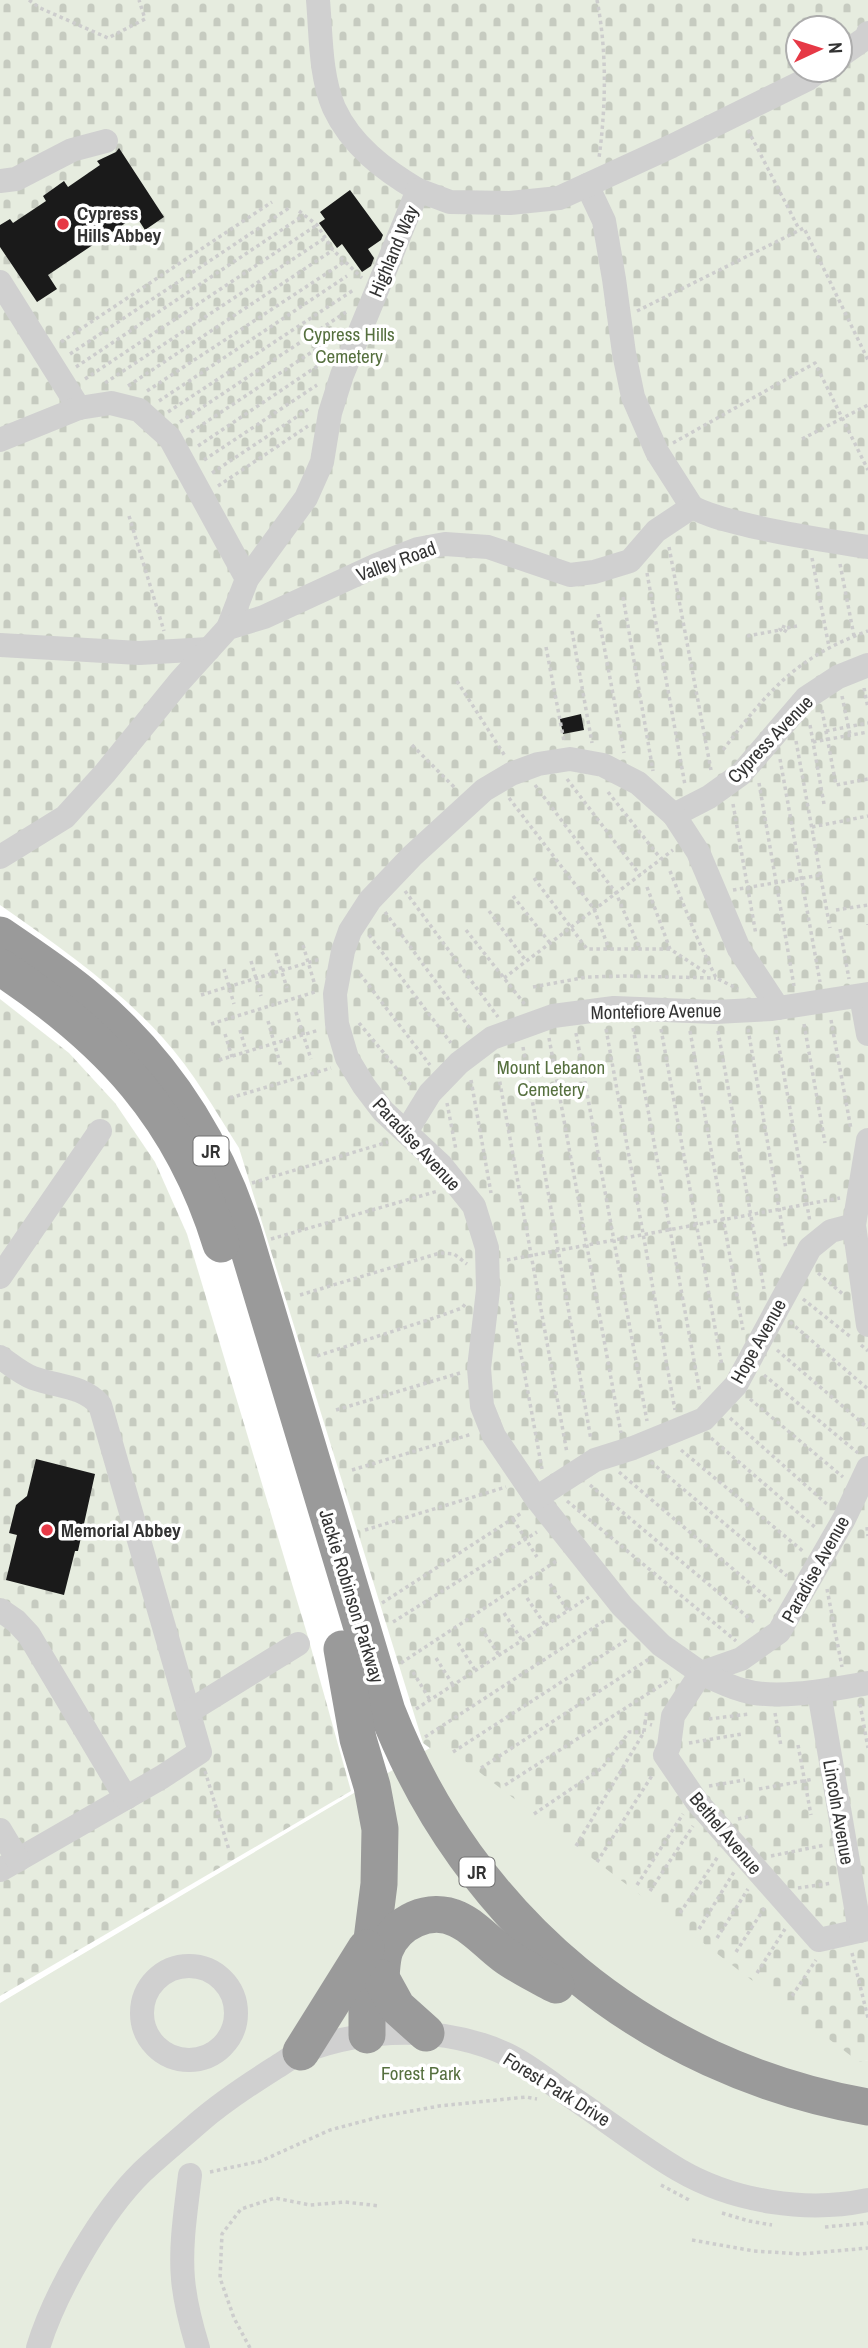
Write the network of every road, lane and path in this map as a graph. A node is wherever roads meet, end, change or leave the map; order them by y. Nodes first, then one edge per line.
1 (29, 0) edge
2 (139, 0) edge
3 (318, 0) edge
4 (597, 0) edge
5 (798, 84) edge
6 (739, 113) junction
7 (106, 141) dead end
8 (0, 181) edge
9 (592, 183) junction
10 (418, 190) junction
11 (272, 201) dead end
12 (289, 208) dead end
13 (299, 211) dead end
14 (304, 215) junction
15 (317, 225) junction
16 (799, 230) junction
17 (325, 238) junction
18 (333, 250) junction
19 (344, 262) junction
20 (347, 276) dead end
21 (0, 282) edge
22 (367, 289) junction
23 (351, 309) dead end
24 (620, 320) junction
25 (341, 333) dead end
26 (330, 358) dead end
27 (868, 360) edge
28 (68, 386) junction
29 (330, 394) junction
30 (868, 405) edge
31 (842, 418) junction
32 (802, 439) dead end
33 (0, 440) edge
34 (169, 447) junction
35 (657, 452) junction
36 (868, 470) edge
37 (692, 507) junction
38 (129, 516) dead end
39 (669, 545) dead end
40 (810, 546) dead end
41 (868, 547) edge
42 (645, 564) dead end
43 (840, 564) dead end
44 (247, 579) junction
45 (623, 597) dead end
46 (598, 614) dead end
47 (797, 626) dead end
48 (228, 628) junction
49 (572, 631) dead end
50 (868, 631) edge
51 (747, 636) dead end
52 (854, 636) junction
53 (0, 645) edge
54 (546, 647) dead end
55 (829, 647) junction
56 (209, 649) junction
57 (171, 652) junction
58 (868, 665) edge
59 (457, 681) dead end
60 (806, 702) junction
61 (868, 723) edge
62 (848, 727) junction
63 (826, 732) junction
64 (868, 732) edge
65 (849, 735) junction
66 (827, 739) junction
67 (813, 742) junction
68 (412, 745) dead end
69 (723, 750) dead end
70 (755, 758) junction
71 (561, 761) junction
72 (596, 764) junction
73 (512, 775) junction
74 (868, 779) edge
75 (618, 785) junction
76 (724, 797) junction
77 (469, 802) junction
78 (824, 804) dead end
79 (674, 808) junction
80 (868, 816) edge
81 (812, 827) junction
82 (689, 838) junction
83 (0, 857) edge
84 (661, 859) junction
85 (670, 871) dead end
86 (393, 875) junction
87 (639, 875) junction
88 (821, 875) junction
89 (534, 878) dead end
90 (801, 878) junction
91 (776, 883) junction
92 (647, 887) dead end
93 (748, 888) junction
94 (616, 893) junction
95 (714, 893) junction
96 (513, 896) dead end
97 (373, 897) junction
98 (868, 905) edge
99 (594, 909) junction
100 (836, 910) dead end
101 (489, 912) dead end
102 (358, 919) junction
103 (572, 926) junction
104 (830, 928) dead end
105 (840, 929) dead end
106 (466, 930) dead end
107 (0, 935) edge
108 (757, 939) dead end
109 (550, 943) junction
110 (303, 945) dead end
111 (640, 948) junction
112 (609, 949) junction
113 (670, 949) junction
114 (342, 951) junction
115 (276, 953) dead end
116 (251, 961) dead end
117 (526, 961) junction
118 (308, 963) junction
119 (0, 967) edge
120 (223, 969) dead end
121 (281, 971) junction
122 (710, 975) junction
123 (256, 978) junction
124 (504, 978) junction
125 (229, 986) junction
126 (329, 987) junction
127 (287, 988) dead end
128 (533, 988) dead end
129 (201, 995) dead end
130 (261, 996) dead end
131 (860, 996) edge
132 (745, 1002) junction
133 (234, 1004) dead end
134 (800, 1005) junction
135 (603, 1009) junction
136 (629, 1009) junction
137 (657, 1009) junction
138 (687, 1010) junction
139 (296, 1012) dead end
140 (715, 1012) junction
141 (573, 1013) junction
142 (268, 1021) dead end
143 (211, 1024) dead end
144 (337, 1024) junction
145 (240, 1030) dead end
146 (225, 1034) dead end
147 (304, 1034) junction
148 (868, 1034) edge
149 (507, 1035) junction
150 (274, 1043) junction
151 (247, 1052) junction
152 (232, 1056) junction
153 (312, 1059) dead end
154 (219, 1060) dead end
155 (349, 1063) junction
156 (281, 1067) dead end
157 (442, 1080) junction
158 (230, 1098) dead end
159 (425, 1101) junction
160 (404, 1130) junction
161 (100, 1131) dead end
162 (860, 1136) edge
163 (825, 1143) dead end
164 (457, 1156) dead end
165 (252, 1183) dead end
166 (457, 1185) junction
167 (859, 1194) junction
168 (807, 1204) junction
169 (779, 1209) junction
170 (751, 1214) junction
171 (724, 1219) junction
172 (696, 1224) junction
173 (854, 1225) junction
174 (670, 1229) junction
175 (643, 1234) junction
176 (267, 1240) dead end
177 (614, 1240) junction
178 (587, 1245) junction
179 (558, 1250) junction
180 (531, 1255) junction
181 (488, 1268) junction
182 (799, 1268) junction
183 (0, 1278) edge
184 (300, 1295) dead end
185 (867, 1320) edge
186 (769, 1322) junction
187 (868, 1351) edge
188 (317, 1356) dead end
189 (0, 1357) edge
190 (749, 1362) junction
191 (479, 1368) junction
192 (868, 1389) edge
193 (336, 1410) dead end
194 (868, 1428) edge
195 (491, 1429) junction
196 (625, 1452) junction
197 (868, 1461) edge
198 (352, 1469) dead end
199 (863, 1479) edge
200 (513, 1519) junction
201 (855, 1523) edge
202 (365, 1530) dead end
203 (868, 1536) edge
204 (525, 1539) junction
205 (575, 1549) junction
206 (824, 1555) junction
207 (537, 1557) dead end
208 (550, 1584) dead end
209 (605, 1586) junction
210 (805, 1591) junction
211 (527, 1598) dead end
212 (380, 1604) dead end
213 (623, 1608) junction
214 (0, 1610) edge
215 (568, 1611) junction
216 (504, 1613) dead end
217 (789, 1616) junction
218 (393, 1622) dead end
219 (545, 1626) junction
220 (481, 1628) dead end
221 (645, 1629) junction
222 (772, 1637) junction
223 (522, 1640) junction
224 (458, 1643) dead end
225 (298, 1644) dead end
226 (666, 1648) junction
227 (342, 1649) junction
228 (750, 1653) junction
229 (499, 1655) junction
230 (436, 1658) dead end
231 (399, 1664) dead end
232 (475, 1670) junction
233 (696, 1670) junction
234 (413, 1672) dead end
235 (453, 1685) junction
236 (857, 1685) edge
237 (819, 1692) junction
238 (430, 1700) junction
239 (413, 1710) dead end
240 (647, 1710) dead end
241 (774, 1710) dead end
242 (188, 1712) junction
243 (753, 1714) dead end
244 (709, 1719) dead end
245 (645, 1723) junction
246 (644, 1732) junction
247 (742, 1734) dead end
248 (425, 1737) dead end
249 (669, 1743) junction
250 (798, 1745) dead end
251 (781, 1746) dead end
252 (868, 1748) edge
253 (200, 1752) junction
254 (453, 1752) dead end
255 (481, 1768) dead end
256 (833, 1775) junction
257 (745, 1780) dead end
258 (805, 1780) junction
259 (505, 1785) dead end
260 (759, 1789) dead end
261 (127, 1798) junction
262 (696, 1799) junction
263 (534, 1814) dead end
264 (811, 1815) dead end
265 (0, 1830) edge
266 (845, 1843) junction
267 (576, 1846) dead end
268 (229, 1850) dead end
269 (597, 1863) dead end
270 (755, 1863) junction
271 (9, 1865) edge
272 (851, 1881) junction
273 (637, 1885) dead end
274 (650, 1891) dead end
275 (680, 1913) dead end
276 (795, 1913) junction
277 (699, 1929) dead end
278 (852, 1933) edge
279 (717, 1938) dead end
280 (370, 1941) junction
281 (736, 1952) dead end
282 (757, 1973) dead end
283 (381, 1978) junction
284 (556, 1985) junction
285 (792, 1996) dead end
286 (868, 2018) edge
287 (426, 2033) junction
288 (375, 2034) junction
289 (301, 2052) junction
290 (545, 2104) dead end
291 (868, 2107) edge
292 (868, 2128) edge
293 (190, 2175) joint
294 (653, 2180) dead end
295 (868, 2200) edge
296 (698, 2204) dead end
297 (380, 2206) dead end
298 (717, 2211) dead end
299 (868, 2223) edge
300 (781, 2225) dead end
301 (817, 2228) dead end
302 (692, 2240) dead end
303 (868, 2248) edge
304 (38, 2348) edge
305 (198, 2348) edge
306 (250, 2348) edge

1 - 2 path
3 - 10 street
4 - 9 path
5 - 6 street, Highland Way
6 - 9 street, Highland Way
6 - 16 path
7 - 8 street
9 - 10 street, Highland Way
9 - 24 street
10 - 22 street, Highland Way
11 - 28 path
12 - 28 path
13 - 14 path
14 - 15 path
14 - 28 path
15 - 17 path
15 - 28 path
16 - 24 path
16 - 27 path
17 - 18 path
17 - 28 path
18 - 19 path
18 - 28 path
19 - 22 path
19 - 34 path
20 - 34 path
21 - 28 street
22 - 29 street, Highland Way
22 - 34 path
23 - 34 path
24 - 35 street
25 - 34 path
26 - 34 path
28 - 33 street
28 - 34 street
29 - 34 path
29 - 34 path
29 - 34 path
29 - 44 street, Highland Way
30 - 31 path
31 - 32 path
31 - 35 path
31 - 36 path
34 - 44 street
35 - 37 street
37 - 41 street
37 - 48 street, Valley Road
38 - 57 path
39 - 76 path
40 - 55 path
42 - 79 path
43 - 52 path
44 - 48 street, Highland Way
45 - 79 path
46 - 75 path
47 - 51 path
48 - 56 street
49 - 72 path
50 - 52 path
52 - 55 path
53 - 57 street
54 - 71 path
55 - 69 path
56 - 57 street
56 - 83 street
58 - 60 street, Cypress Avenue
59 - 73 path
60 - 62 path
60 - 63 path
60 - 67 path
60 - 70 street, Cypress Avenue
60 - 81 path
60 - 90 path
61 - 62 path
62 - 63 path
62 - 65 path
63 - 66 path
64 - 65 path
65 - 66 path
66 - 67 path
66 - 74 path
67 - 78 path
68 - 77 path
70 - 76 street, Cypress Avenue
70 - 91 path
71 - 72 street, Paradise Avenue
71 - 73 street, Paradise Avenue
71 - 87 path
72 - 75 street, Paradise Avenue
73 - 77 street, Paradise Avenue
73 - 94 path
73 - 99 path
75 - 79 street, Paradise Avenue
75 - 84 path
76 - 79 street, Cypress Avenue
76 - 93 path
77 - 86 street, Paradise Avenue
79 - 82 street, Paradise Avenue
80 - 81 path
81 - 88 path
82 - 84 path
82 - 95 street, Paradise Avenue
84 - 87 path
85 - 122 path
86 - 97 street, Paradise Avenue
86 - 149 path
87 - 94 path
88 - 90 path
88 - 104 path
89 - 103 path
90 - 91 path
90 - 134 path
91 - 93 path
91 - 134 path
92 - 113 path
93 - 95 path
93 - 108 path
94 - 99 path
94 - 111 path
95 - 134 street, Paradise Avenue
96 - 109 path
97 - 102 street, Paradise Avenue
97 - 149 path
98 - 100 path
99 - 103 path
99 - 112 path
101 - 117 path
102 - 114 street, Paradise Avenue
102 - 149 path
103 - 109 path
103 - 112 path
105 - 131 path
106 - 124 path
107 - 291 highway, Jackie Robinson Parkway / JR
109 - 117 path
110 - 118 path
111 - 112 path
111 - 113 path
113 - 122 path
114 - 118 path
114 - 126 street, Paradise Avenue
114 - 157 path
115 - 121 path
116 - 123 path
117 - 124 path
118 - 121 path
118 - 126 path
119 - 227 highway, Jackie Robinson Parkway / JR
120 - 125 path
121 - 123 path
121 - 127 path
122 - 128 path
122 - 132 path
123 - 125 path
123 - 130 path
124 - 149 path
125 - 129 path
125 - 133 path
126 - 143 path
126 - 144 street, Paradise Avenue
126 - 159 path
131 - 134 street, Montefiore Avenue
131 - 148 street
132 - 134 street, Montefiore Avenue
132 - 140 street, Montefiore Avenue
132 - 169 path
134 - 162 path
134 - 163 path
134 - 168 path
135 - 136 street, Montefiore Avenue
135 - 141 street, Montefiore Avenue
135 - 175 path
136 - 137 street, Montefiore Avenue
136 - 174 path
137 - 138 street, Montefiore Avenue
137 - 172 path
138 - 140 street, Montefiore Avenue
138 - 171 path
139 - 147 path
140 - 170 path
141 - 149 street, Montefiore Avenue
141 - 177 path
142 - 150 path
144 - 147 path
144 - 155 street, Paradise Avenue
145 - 151 path
146 - 152 path
147 - 150 path
147 - 153 path
149 - 157 street
149 - 178 path
149 - 179 path
149 - 180 path
150 - 151 path
150 - 156 path
151 - 152 path
152 - 154 path
155 - 158 path
155 - 160 street, Paradise Avenue
157 - 159 street
157 - 164 path
159 - 160 street
160 - 165 path
160 - 166 street, Paradise Avenue
161 - 183 street
162 - 167 street
166 - 176 path
166 - 181 street, Paradise Avenue
167 - 168 path
167 - 173 street
168 - 169 path
168 - 182 path
169 - 170 path
169 - 182 path
170 - 171 path
170 - 186 path
171 - 172 path
171 - 190 path
172 - 174 path
172 - 196 path
173 - 182 street
173 - 185 street
174 - 175 path
174 - 196 path
175 - 177 path
175 - 196 path
177 - 178 path
177 - 196 path
178 - 179 path
178 - 196 path
179 - 180 path
179 - 196 path
180 - 181 path
180 - 196 path
181 - 184 path
181 - 188 path
181 - 191 street, Paradise Avenue
182 - 185 path
182 - 186 street, Hope Avenue
182 - 187 path
186 - 190 street, Hope Avenue
186 - 192 path
186 - 194 path
189 - 242 street
190 - 196 street, Hope Avenue
190 - 197 path
191 - 193 path
191 - 195 street, Paradise Avenue
195 - 196 street, Paradise Avenue
195 - 198 path
196 - 199 path
196 - 200 path
196 - 201 path
196 - 202 path
196 - 204 path
196 - 205 street, Paradise Avenue
196 - 206 path
196 - 206 path
196 - 210 path
196 - 217 path
196 - 222 path
196 - 228 path
199 - 201 street, Paradise Avenue
200 - 204 path
200 - 212 path
201 - 203 path
201 - 206 street, Paradise Avenue
204 - 207 path
204 - 218 path
205 - 209 street, Paradise Avenue
205 - 231 path
206 - 210 street, Paradise Avenue
206 - 236 path
208 - 215 path
209 - 213 street, Paradise Avenue
209 - 215 path
210 - 217 street, Paradise Avenue
211 - 219 path
213 - 221 street, Paradise Avenue
213 - 248 path
214 - 261 street
215 - 219 path
216 - 223 path
217 - 222 street, Paradise Avenue
219 - 223 path
220 - 229 path
221 - 226 street, Paradise Avenue
221 - 254 path
222 - 228 street, Paradise Avenue
223 - 229 path
224 - 232 path
225 - 242 street
226 - 233 street, Paradise Avenue
226 - 255 path
227 - 280 highway
227 - 284 highway, Jackie Robinson Parkway / JR
228 - 233 street, Paradise Avenue
229 - 232 path
230 - 235 path
232 - 235 path
233 - 237 street
233 - 249 street
233 - 259 path
234 - 238 path
235 - 238 path
236 - 237 street
236 - 252 path
237 - 256 street, Lincoln Avenue
238 - 239 path
240 - 245 path
241 - 251 path
242 - 253 street
243 - 244 path
245 - 246 path
245 - 249 path
246 - 263 path
246 - 267 path
247 - 249 path
249 - 262 street, Bethel Avenue
249 - 269 path
250 - 258 path
253 - 261 street
253 - 268 path
256 - 258 path
256 - 266 street, Lincoln Avenue
257 - 262 path
258 - 260 path
258 - 264 path
261 - 271 street
262 - 270 street, Bethel Avenue
262 - 273 path
262 - 274 path
265 - 271 street
266 - 270 path
266 - 272 street, Lincoln Avenue
270 - 272 path
270 - 275 path
270 - 276 street, Bethel Avenue
270 - 277 path
270 - 279 path
270 - 281 path
272 - 278 street, Lincoln Avenue
276 - 278 street, Bethel Avenue
276 - 282 path
278 - 285 path
278 - 286 path
280 - 288 highway
280 - 289 highway
283 - 284 highway
283 - 287 highway
283 - 288 highway
284 - 292 highway, Jackie Robinson Parkway / JR
287 - 288 street, Forest Park Drive
287 - 295 street, Forest Park Drive
288 - 289 street, Forest Park Drive
289 - 304 street, Forest Park Drive
290 - 293 path
293 - 305 street
294 - 296 path
297 - 306 path
298 - 300 path
299 - 301 path
302 - 303 path

